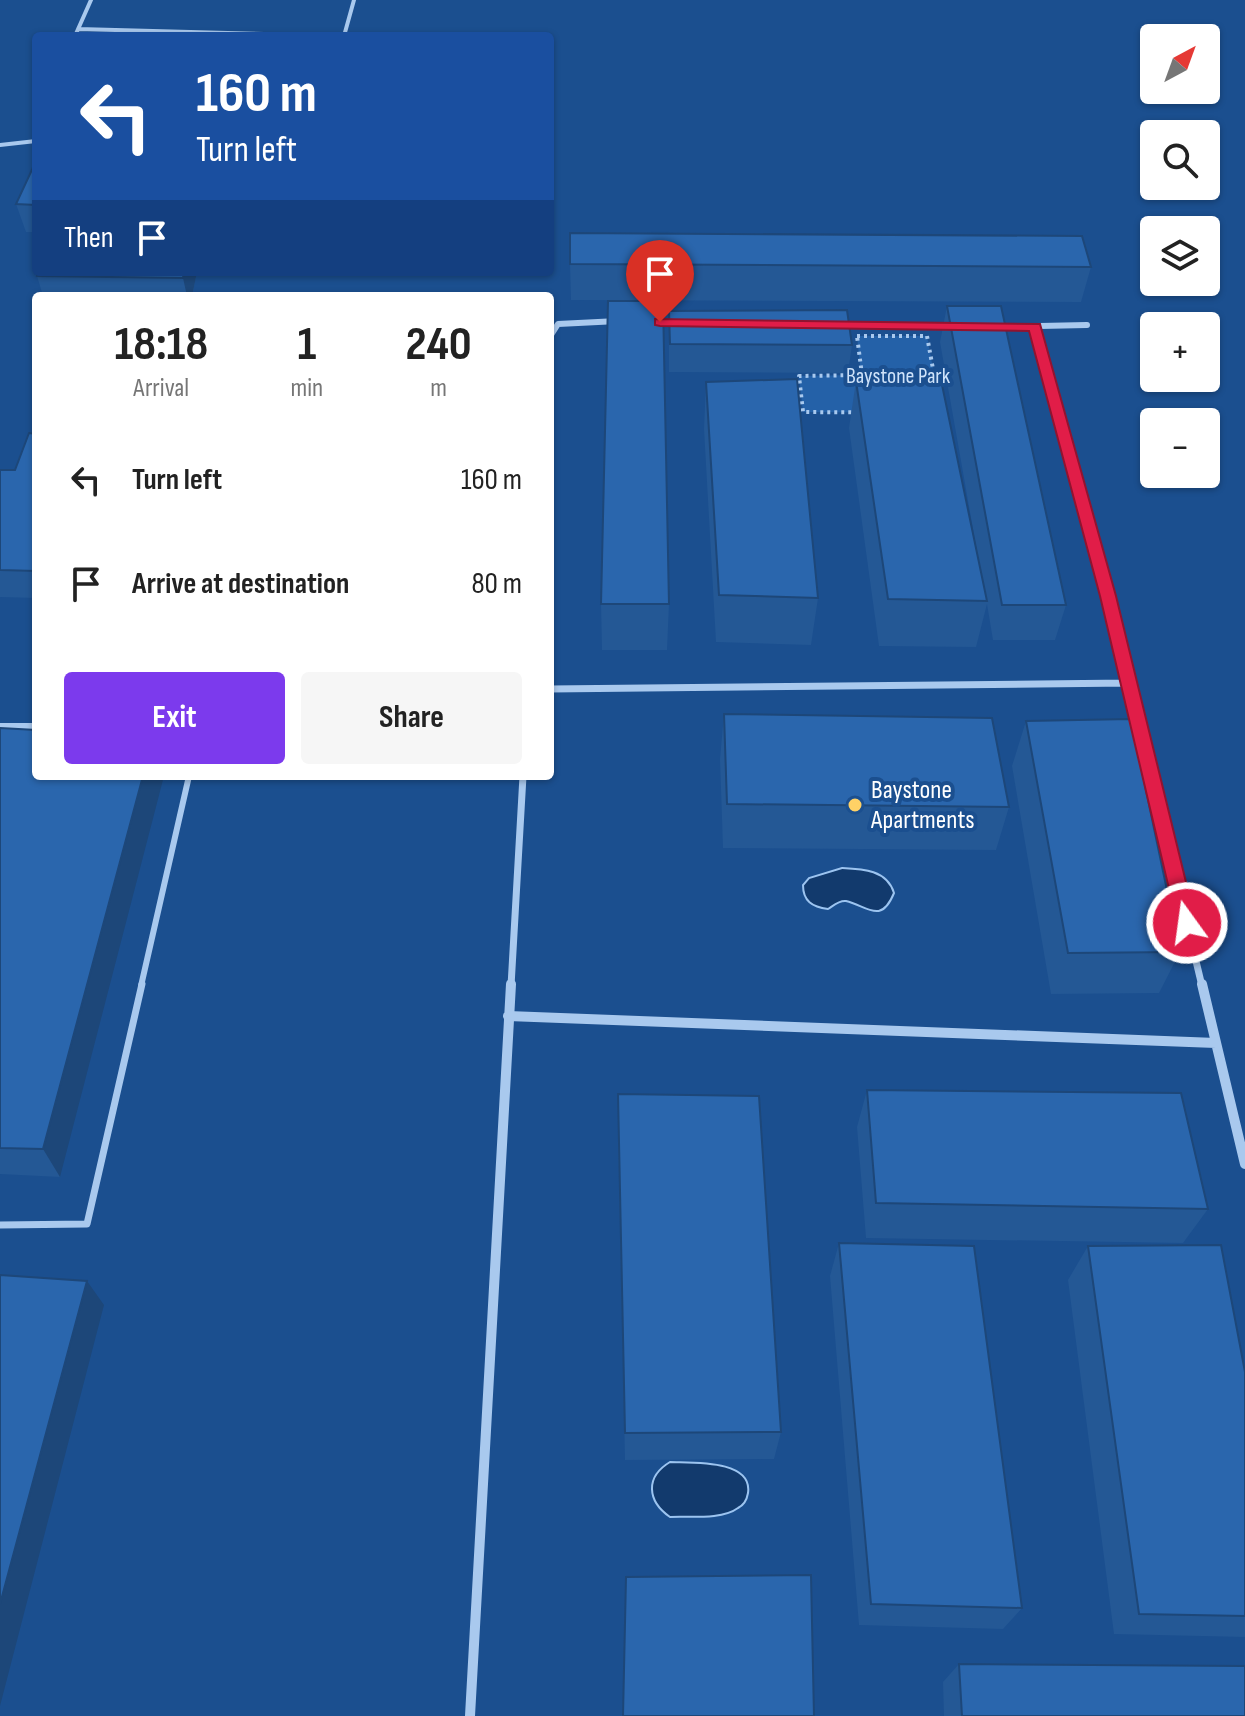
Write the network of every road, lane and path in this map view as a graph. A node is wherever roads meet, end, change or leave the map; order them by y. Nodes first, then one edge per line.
1 (91, 0) edge
2 (354, 0) edge
3 (78, 29) junction
4 (77, 32) edge
5 (192, 32) edge
6 (345, 32) edge
7 (32, 141) edge
8 (0, 145) edge
9 (629, 322) edge
10 (832, 324) edge
11 (1087, 325) dead end
12 (957, 326) edge
13 (988, 327) edge
14 (1035, 327) junction
15 (554, 330) edge
16 (927, 336) joint
17 (1128, 683) junction
18 (554, 689) edge
19 (0, 726) edge
20 (32, 726) edge
21 (188, 780) edge
22 (523, 780) edge
23 (508, 1016) junction
24 (1216, 1043) junction
25 (1245, 1164) edge
26 (0, 1225) edge
27 (470, 1716) edge

1 - 3 lane
2 - 6 lane
3 - 4 lane
3 - 5 lane
7 - 8 lane
9 - 15 street
10 - 12 street
11 - 14 street
13 - 14 street
14 - 17 street
16 - 16 path
17 - 18 street
17 - 24 street
19 - 20 lane
21 - 26 lane
22 - 23 street
23 - 24 street
23 - 27 street
24 - 25 street

